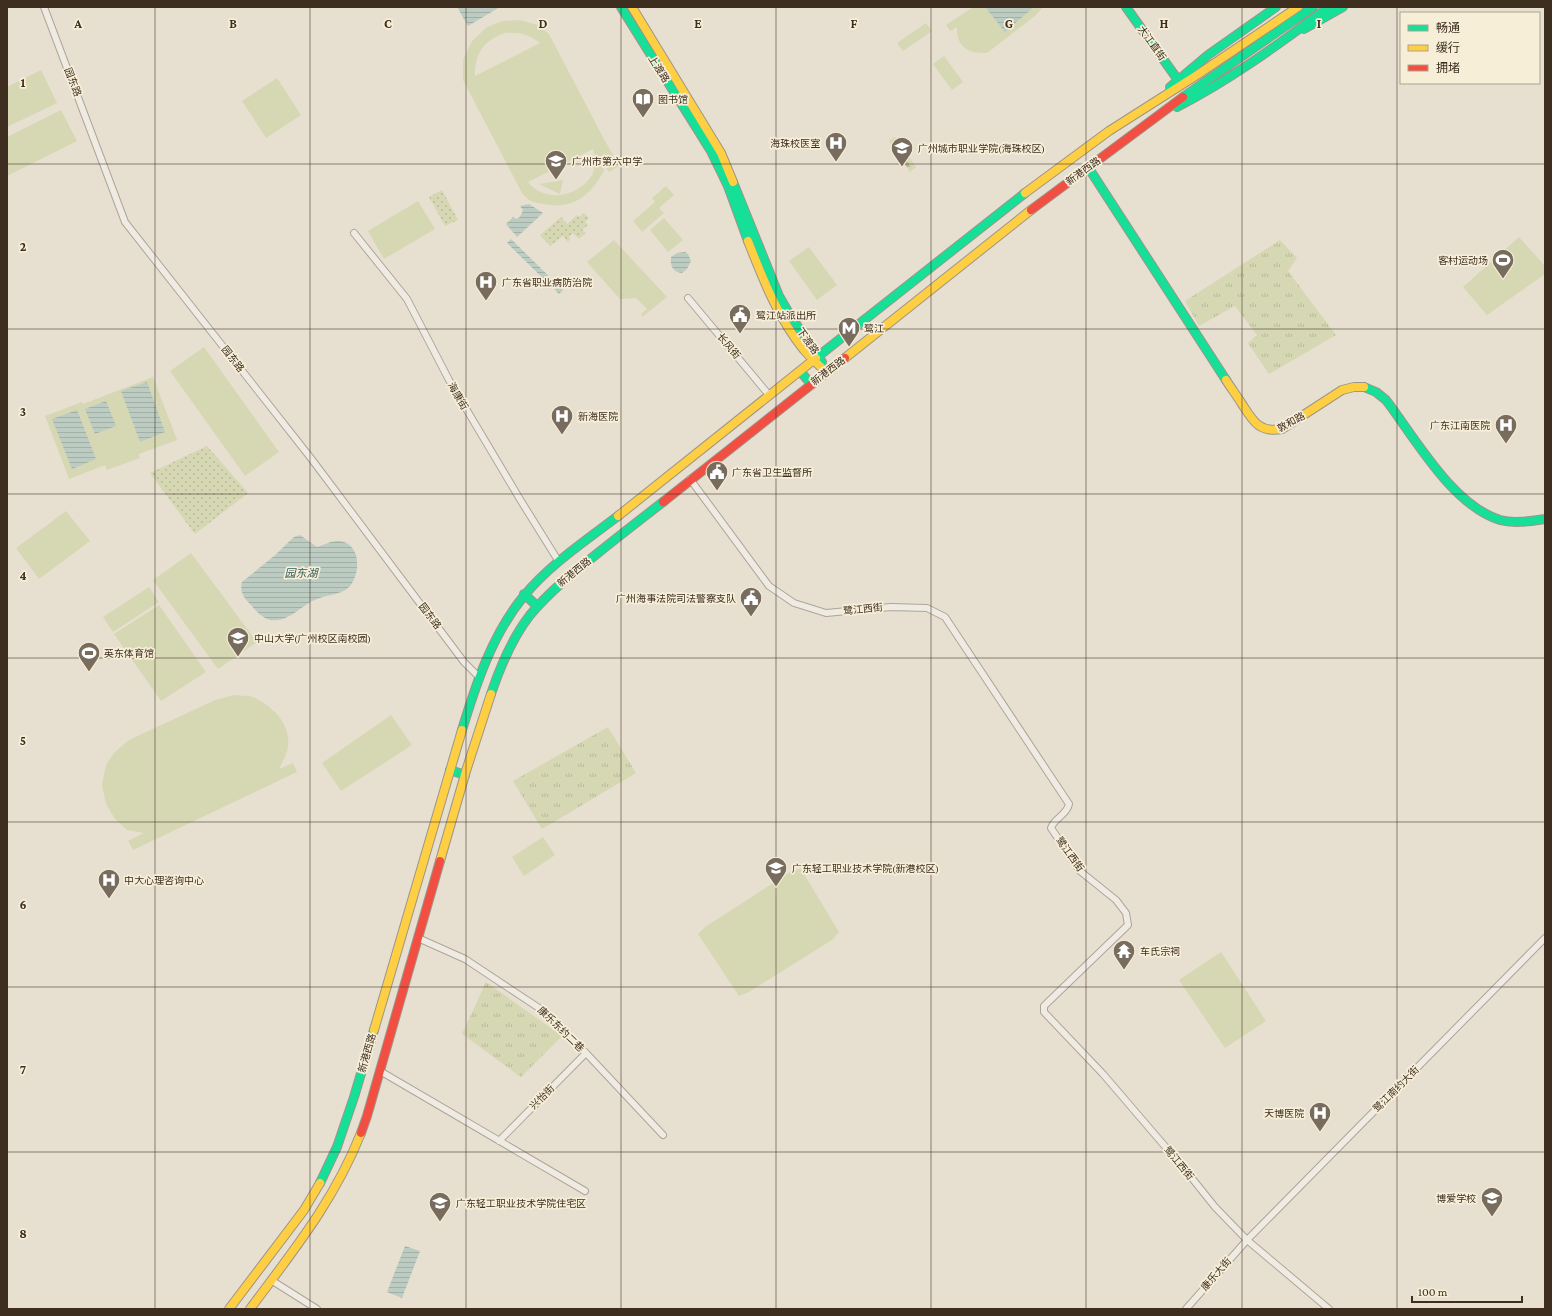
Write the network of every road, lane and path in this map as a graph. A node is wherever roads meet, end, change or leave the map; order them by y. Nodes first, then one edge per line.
1 (44, 7) edge
2 (621, 7) edge
3 (632, 7) edge
4 (1126, 7) edge
5 (1276, 7) edge
6 (1298, 7) edge
7 (1329, 7) edge
8 (1343, 7) edge
9 (1312, 8) edge
10 (1289, 37) junction
11 (1178, 80) junction
12 (1153, 103) junction
13 (1159, 116) junction
14 (702, 128) junction
15 (1088, 167) junction
16 (354, 233) dead end
17 (688, 298) dead end
18 (849, 333) junction
19 (860, 346) junction
20 (816, 358) junction
21 (800, 371) junction
22 (826, 372) junction
23 (811, 384) junction
24 (769, 395) junction
25 (690, 479) junction
26 (1545, 519) edge
27 (559, 562) junction
28 (524, 594) junction
29 (537, 606) junction
30 (480, 678) junction
31 (450, 770) junction
32 (465, 775) junction
33 (418, 938) junction
34 (1545, 938) edge
35 (586, 1053) junction
36 (380, 1071) junction
37 (663, 1135) dead end
38 (499, 1141) junction
39 (585, 1191) dead end
40 (1247, 1240) junction
41 (271, 1280) junction
42 (229, 1309) edge
43 (250, 1309) edge
44 (317, 1309) edge
45 (1186, 1309) edge
46 (1329, 1309) edge

1 - 30 street, 园东路
2 - 14 main road, 上渡路
3 - 14 main road, 上渡路
4 - 11 main road, 大江直街
5 - 11 main road
6 - 12 main road, 新港西路
7 - 10 main road
8 - 10 main road
9 - 13 main road, 新港西路
10 - 13 main road
11 - 12 main road
12 - 18 main road, 新港西路
13 - 15 main road, 新港西路
14 - 20 main road, 下渡路
15 - 19 main road, 新港西路
15 - 26 main road, 敦和路
16 - 27 street, 海康街
17 - 24 street, 长风街
18 - 19 main road
18 - 20 main road, 新港西路
19 - 22 main road, 新港西路
20 - 21 main road, 新港西路
20 - 22 main road, 下渡路
21 - 23 main road
21 - 24 main road, 新港西路
22 - 23 main road, 新港西路
23 - 25 main road, 新港西路
24 - 27 main road, 新港西路
25 - 29 main road, 新港西路
25 - 40 street, 鹭江西街
27 - 28 main road, 新港西路
28 - 29 main road
28 - 30 main road, 新港西路
29 - 32 main road, 新港西路
30 - 31 main road, 新港西路
31 - 32 main road
31 - 42 main road, 新港西路
32 - 33 main road, 新港西路
33 - 35 street, 康乐东约二巷
33 - 36 main road, 新港西路
34 - 40 street, 鹭江南约大街
35 - 37 street, 康乐东约二巷
35 - 38 street, 兴怡街
36 - 38 street
36 - 41 main road, 新港西路
38 - 39 street
40 - 45 street, 康乐大街
40 - 46 street, 鹭江西街
41 - 43 main road, 新港西路
41 - 44 street

